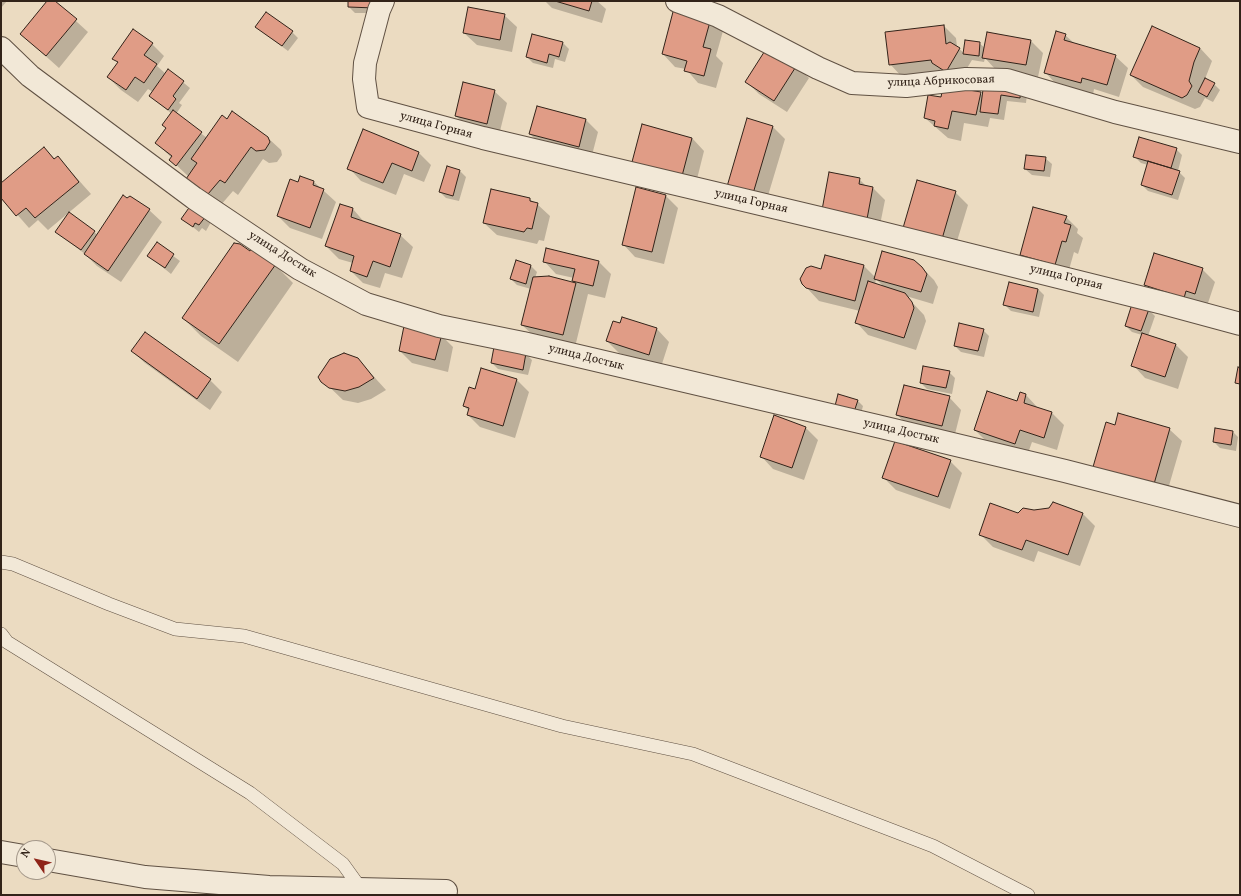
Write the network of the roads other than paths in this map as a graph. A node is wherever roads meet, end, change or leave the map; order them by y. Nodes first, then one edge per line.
1 (383, 1) edge
2 (677, 1) edge
3 (1, 48) edge
4 (1240, 142) edge
5 (1240, 324) edge
6 (1240, 516) edge
7 (1, 562) edge
8 (1, 634) edge
9 (1, 852) edge
10 (16, 855) edge
11 (56, 861) edge
12 (361, 889) junction
13 (270, 891) edge
14 (446, 891) dead end
15 (1028, 895) edge

1 - 5 street, улица Горная
2 - 4 street, улица Абрикосовая
3 - 6 street, улица Достык
7 - 15 lane
8 - 12 lane
9 - 10 street
11 - 13 street
12 - 13 street
12 - 14 street

